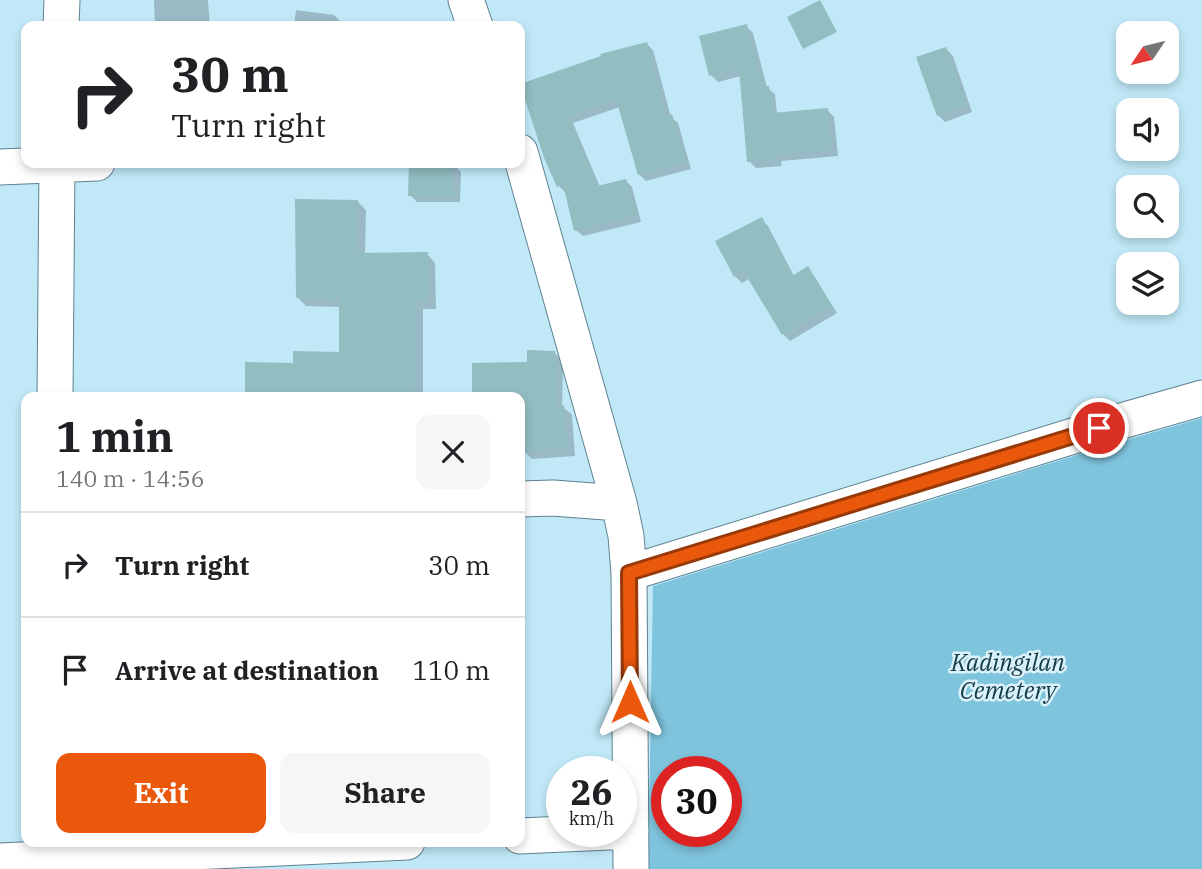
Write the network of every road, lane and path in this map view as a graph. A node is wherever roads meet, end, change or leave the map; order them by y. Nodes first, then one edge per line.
1 (62, 0) edge
2 (466, 0) edge
3 (61, 21) edge
4 (473, 21) edge
5 (21, 166) edge
6 (0, 167) edge
7 (57, 168) edge
8 (525, 168) edge
9 (55, 392) edge
10 (1202, 398) edge
11 (525, 499) edge
12 (619, 503) junction
13 (629, 573) junction
14 (630, 756) edge
15 (546, 835) edge
16 (525, 836) edge
17 (280, 847) edge
18 (631, 847) edge
19 (52, 856) edge
20 (0, 861) edge
21 (631, 869) edge

1 - 3 street
2 - 4 street
5 - 6 street
7 - 9 street
8 - 12 street
10 - 13 street
11 - 12 street
12 - 13 street
13 - 14 street
15 - 16 street
17 - 19 street
18 - 21 street
19 - 20 street

